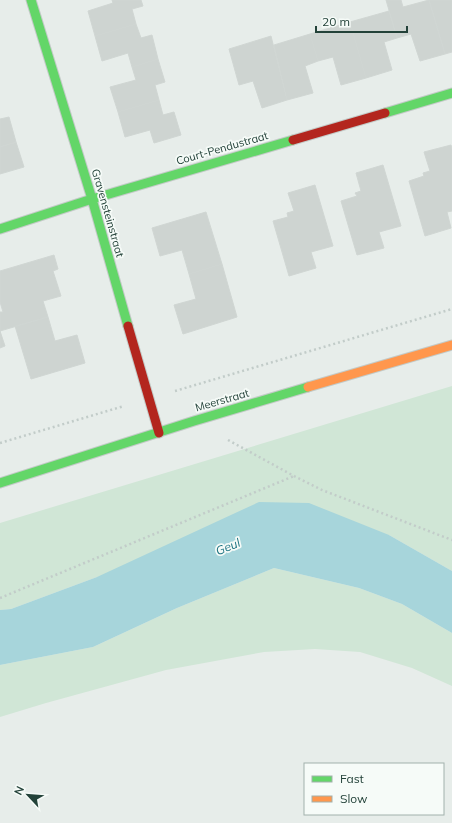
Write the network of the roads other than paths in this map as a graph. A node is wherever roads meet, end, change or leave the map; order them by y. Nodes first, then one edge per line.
1 (31, 0) edge
2 (452, 93) edge
3 (92, 199) junction
4 (0, 229) edge
5 (452, 345) edge
6 (159, 433) junction
7 (0, 483) edge

1 - 3 street, Gravensteinstraat
2 - 3 street, Court-Pendustraat
3 - 4 street, Court-Pendustraat
3 - 6 street, Gravensteinstraat
5 - 6 street, Meerstraat
6 - 7 street, Meerstraat

